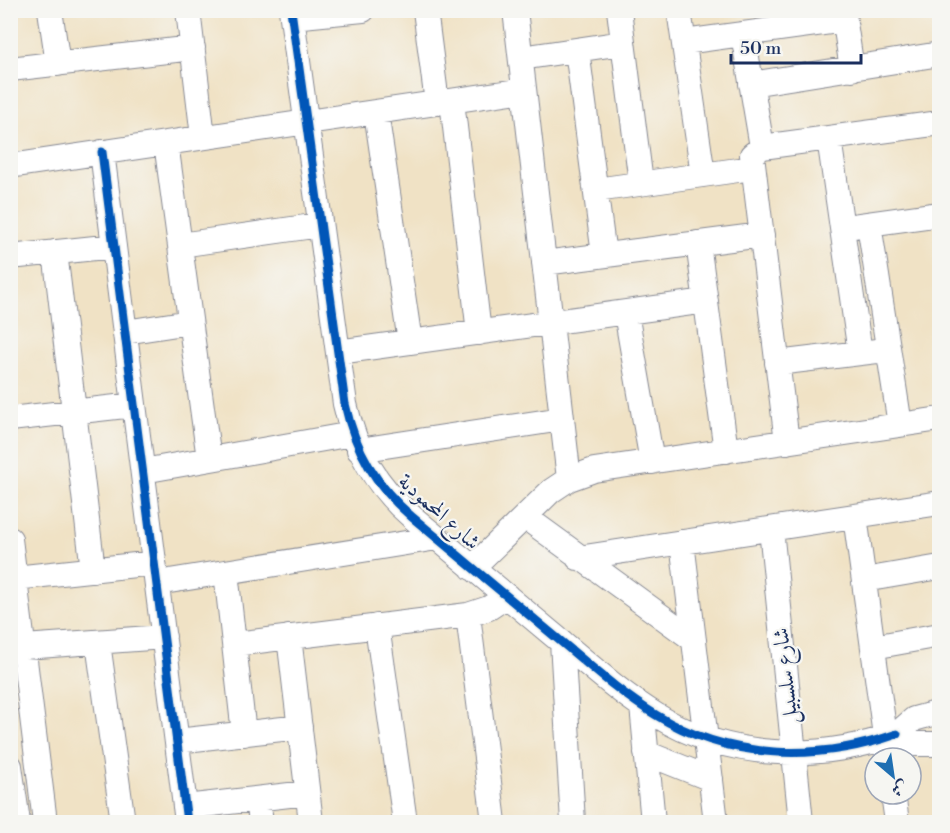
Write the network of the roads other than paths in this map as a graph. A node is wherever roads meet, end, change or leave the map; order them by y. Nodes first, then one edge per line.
1 (50, 10) edge
2 (188, 10) edge
3 (363, 10) edge
4 (425, 10) edge
5 (515, 10) edge
6 (619, 10) edge
7 (679, 10) edge
8 (292, 14) edge
9 (844, 15) edge
10 (743, 34) junction
11 (684, 42) junction
12 (623, 44) junction
13 (192, 48) junction
14 (577, 50) junction
15 (939, 54) edge
16 (521, 58) junction
17 (58, 64) junction
18 (10, 69) edge
19 (852, 69) junction
20 (752, 84) junction
21 (524, 90) junction
22 (444, 102) junction
23 (376, 112) junction
24 (306, 122) junction
25 (939, 123) edge
26 (203, 137) junction
27 (829, 138) junction
28 (166, 142) junction
29 (102, 152) junction
30 (757, 157) junction
31 (10, 166) edge
32 (703, 175) junction
33 (641, 183) junction
34 (596, 190) junction
35 (939, 214) edge
36 (869, 224) junction
37 (320, 225) junction
38 (842, 227) junction
39 (762, 235) junction
40 (698, 243) junction
41 (180, 245) junction
42 (114, 246) junction
43 (55, 252) junction
44 (604, 255) junction
45 (10, 257) edge
46 (544, 263) junction
47 (706, 302) junction
48 (626, 313) junction
49 (190, 322) junction
50 (551, 323) junction
51 (125, 332) junction
52 (480, 333) junction
53 (410, 342) junction
54 (888, 349) junction
55 (338, 352) junction
56 (860, 352) junction
57 (777, 363) junction
58 (134, 405) junction
59 (75, 412) junction
60 (10, 419) edge
61 (562, 419) junction
62 (939, 419) edge
63 (900, 425) junction
64 (356, 442) junction
65 (787, 442) junction
66 (726, 451) junction
67 (209, 459) junction
68 (652, 462) junction
69 (142, 471) junction
70 (569, 478) junction
71 (939, 503) edge
72 (855, 516) junction
73 (525, 517) junction
74 (771, 529) junction
75 (437, 538) junction
76 (10, 539) edge
77 (682, 542) junction
78 (578, 558) junction
79 (939, 567) edge
80 (472, 568) junction
81 (93, 570) junction
82 (226, 572) junction
83 (155, 573) junction
84 (15, 578) junction
85 (864, 580) junction
86 (507, 596) junction
87 (468, 615) junction
88 (377, 626) junction
89 (939, 635) edge
90 (164, 637) junction
91 (289, 637) junction
92 (694, 640) junction
93 (562, 642) junction
94 (98, 643) junction
95 (235, 644) junction
96 (24, 647) junction
97 (873, 647) junction
98 (642, 706) junction
99 (939, 712) edge
100 (300, 727) junction
101 (244, 734) junction
102 (705, 738) junction
103 (177, 741) junction
104 (890, 743) edge
105 (939, 744) edge
106 (646, 753) junction
107 (794, 753) junction
108 (10, 766) edge
109 (711, 779) junction
110 (307, 793) junction
111 (258, 799) junction
112 (895, 806) edge
113 (186, 815) edge
114 (18, 822) edge
115 (45, 822) edge
116 (123, 822) edge
117 (261, 822) edge
118 (311, 822) edge
119 (405, 822) edge
120 (494, 822) edge
121 (573, 822) edge
122 (653, 822) edge
123 (716, 822) edge
124 (801, 822) edge
125 (897, 822) edge

1 - 17 street
2 - 13 street
3 - 8 street
4 - 22 street
5 - 16 street
6 - 12 street
7 - 11 street
8 - 24 street, شارع المحمودية
9 - 10 street
9 - 19 street
10 - 11 street
10 - 20 street
11 - 32 street
12 - 14 street
12 - 33 street
13 - 17 street
13 - 26 street
14 - 16 street
14 - 34 street
15 - 19 street
16 - 21 street
17 - 18 street
19 - 20 street
20 - 30 street
21 - 22 street
21 - 46 street
22 - 23 street
22 - 52 street
23 - 24 street
23 - 53 street
24 - 26 street
24 - 37 street, شارع المحمودية
25 - 27 street
26 - 28 street
27 - 30 street
27 - 38 street
28 - 29 street
28 - 41 street
29 - 31 street
29 - 42 street
30 - 32 street
30 - 39 street
32 - 33 street
33 - 34 street
34 - 44 street
35 - 36 street
36 - 38 street
36 - 54 street
37 - 41 street
37 - 55 street, شارع المحمودية
38 - 56 street
39 - 40 street
39 - 57 street
40 - 44 street
40 - 47 street
41 - 49 street
42 - 43 street
42 - 51 street
43 - 45 street
43 - 59 street
44 - 46 street
46 - 50 street
47 - 48 street
47 - 66 street
48 - 50 street
48 - 68 street
49 - 51 street
49 - 67 street
50 - 52 street
50 - 61 street
51 - 58 street
52 - 53 street
53 - 55 street
54 - 56 street
54 - 63 street
55 - 64 street, شارع المحمودية
56 - 57 street
57 - 65 street
58 - 59 street
58 - 69 street
59 - 60 street
59 - 81 street
61 - 64 street
61 - 70 street
62 - 63 street
63 - 65 street
64 - 67 street
64 - 75 street, شارع المحمودية
65 - 66 street
66 - 68 street
67 - 69 street
68 - 70 street
69 - 83 street
70 - 73 street
71 - 72 street
72 - 74 street
72 - 85 street
73 - 78 street
73 - 80 street
74 - 77 street
74 - 107 street, شارع سلسبيل
75 - 80 street, شارع المحمودية
75 - 82 street
76 - 84 street
77 - 78 street
77 - 92 street
78 - 92 street
79 - 85 street
80 - 86 street, شارع المحمودية
81 - 83 street
81 - 84 street
82 - 83 street
82 - 95 street
83 - 90 street
84 - 96 street
85 - 97 street
86 - 87 street
86 - 93 street, شارع المحمودية
87 - 88 street
87 - 120 street
88 - 91 street
88 - 119 street
89 - 97 street
90 - 94 street
90 - 103 street
91 - 95 street
91 - 100 street
92 - 102 street
93 - 98 street, شارع المحمودية
93 - 121 street
94 - 96 street
94 - 116 street
95 - 101 street
96 - 115 street
97 - 104 street
98 - 102 street, شارع المحمودية
98 - 106 street
99 - 104 street
100 - 101 street
100 - 110 street
101 - 103 street
102 - 107 street, شارع المحمودية
102 - 109 street
103 - 113 street
104 - 105 street
104 - 107 street, شارع المحمودية
106 - 109 street
106 - 122 street
107 - 124 street, شارع سلسبيل
108 - 114 street
109 - 123 street
110 - 111 street
110 - 118 street
111 - 113 street
111 - 117 street
112 - 125 street

